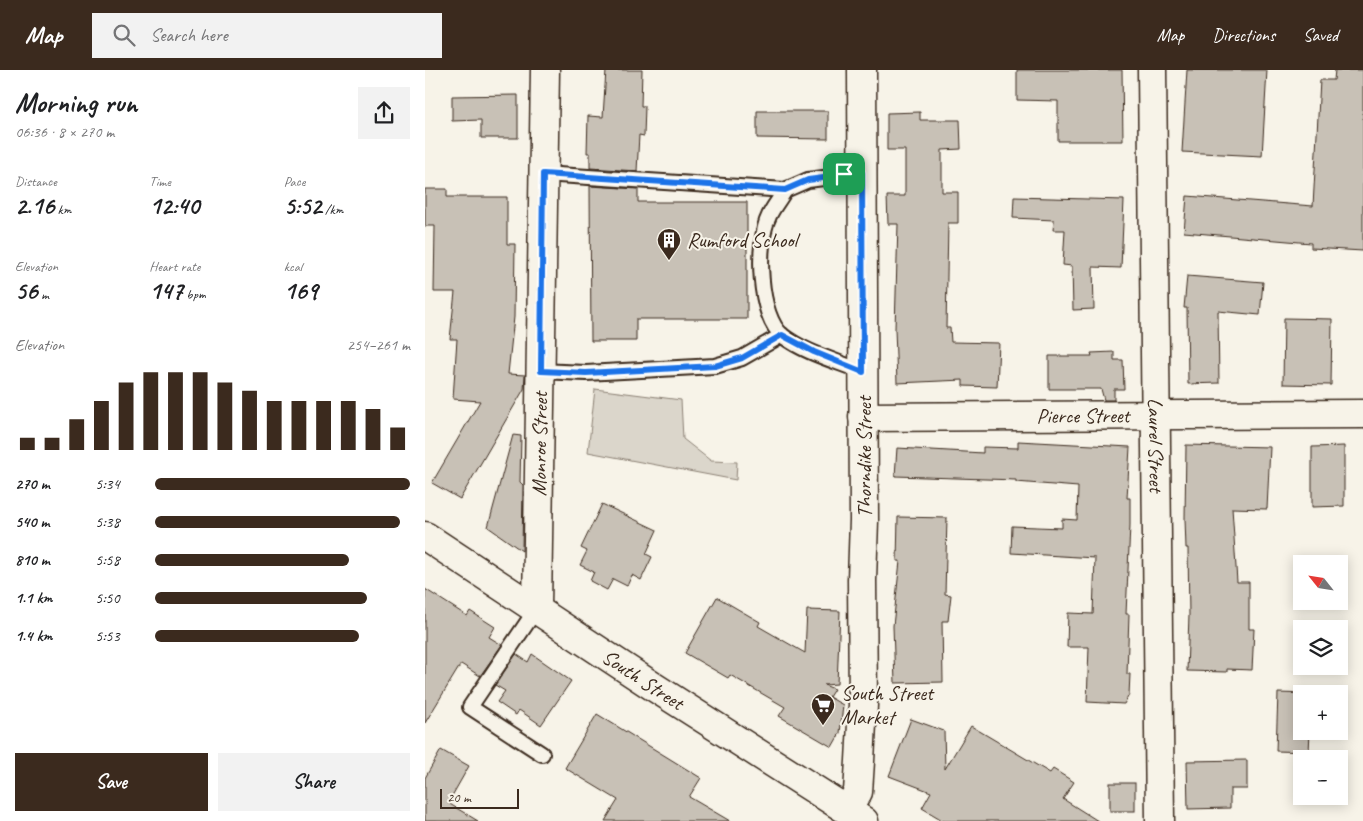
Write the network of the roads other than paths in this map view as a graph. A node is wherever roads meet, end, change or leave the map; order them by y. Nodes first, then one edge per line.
1 (545, 70) edge
2 (862, 70) edge
3 (1152, 70) edge
4 (862, 173) junction
5 (543, 174) junction
6 (785, 190) junction
7 (782, 335) junction
8 (541, 371) junction
9 (863, 372) junction
10 (1363, 414) edge
11 (1154, 416) junction
12 (863, 417) junction
13 (425, 536) edge
14 (537, 608) junction
15 (542, 754) dead end
16 (856, 816) edge
17 (1160, 821) edge

1 - 5 street, Monroe Street
2 - 4 street, Thorndike Street
3 - 11 street, Laurel Street
4 - 6 lane
4 - 9 street, Thorndike Street
5 - 6 lane
5 - 8 street, Monroe Street
6 - 7 lane
7 - 8 lane
7 - 9 lane
8 - 14 street, Monroe Street
9 - 12 street, Thorndike Street
10 - 11 street, Pierce Street
11 - 12 street, Pierce Street
11 - 17 street, Laurel Street
12 - 16 street, Thorndike Street
13 - 14 street, South Street
14 - 15 lane
14 - 16 street, South Street

